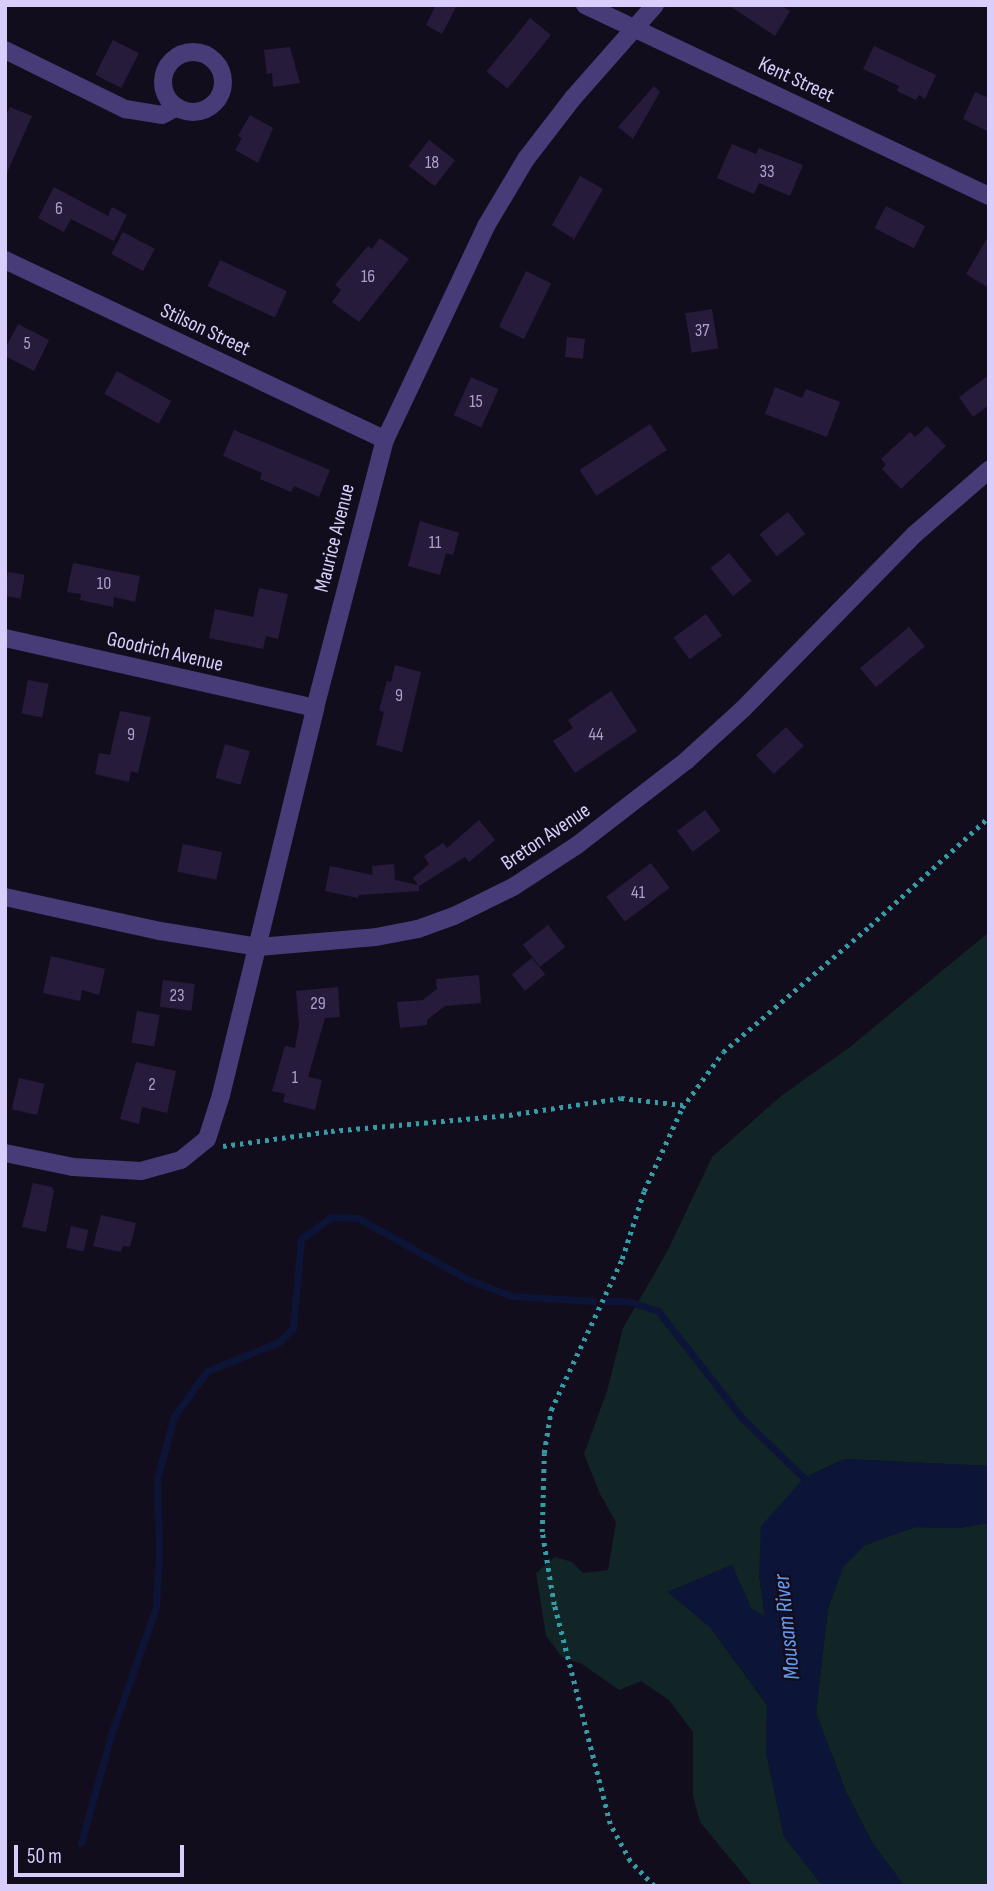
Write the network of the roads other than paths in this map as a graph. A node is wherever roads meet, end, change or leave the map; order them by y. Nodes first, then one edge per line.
1 (585, 5) edge
2 (655, 5) edge
3 (634, 29) junction
4 (5, 50) edge
5 (177, 107) dead end
6 (989, 196) edge
7 (5, 260) edge
8 (385, 440) junction
9 (989, 470) edge
10 (5, 638) edge
11 (315, 708) junction
12 (5, 897) edge
13 (258, 947) junction
14 (5, 1153) edge

1 - 3 street, Kent Street
2 - 3 street, Maurice Avenue
3 - 6 street, Kent Street
3 - 8 street, Maurice Avenue
4 - 5 street
7 - 8 street, Stilson Street
8 - 11 street, Maurice Avenue
9 - 13 street, Breton Avenue
10 - 11 street, Goodrich Avenue
11 - 13 street, Maurice Avenue
12 - 13 street, Breton Avenue
13 - 14 street, Maurice Avenue

